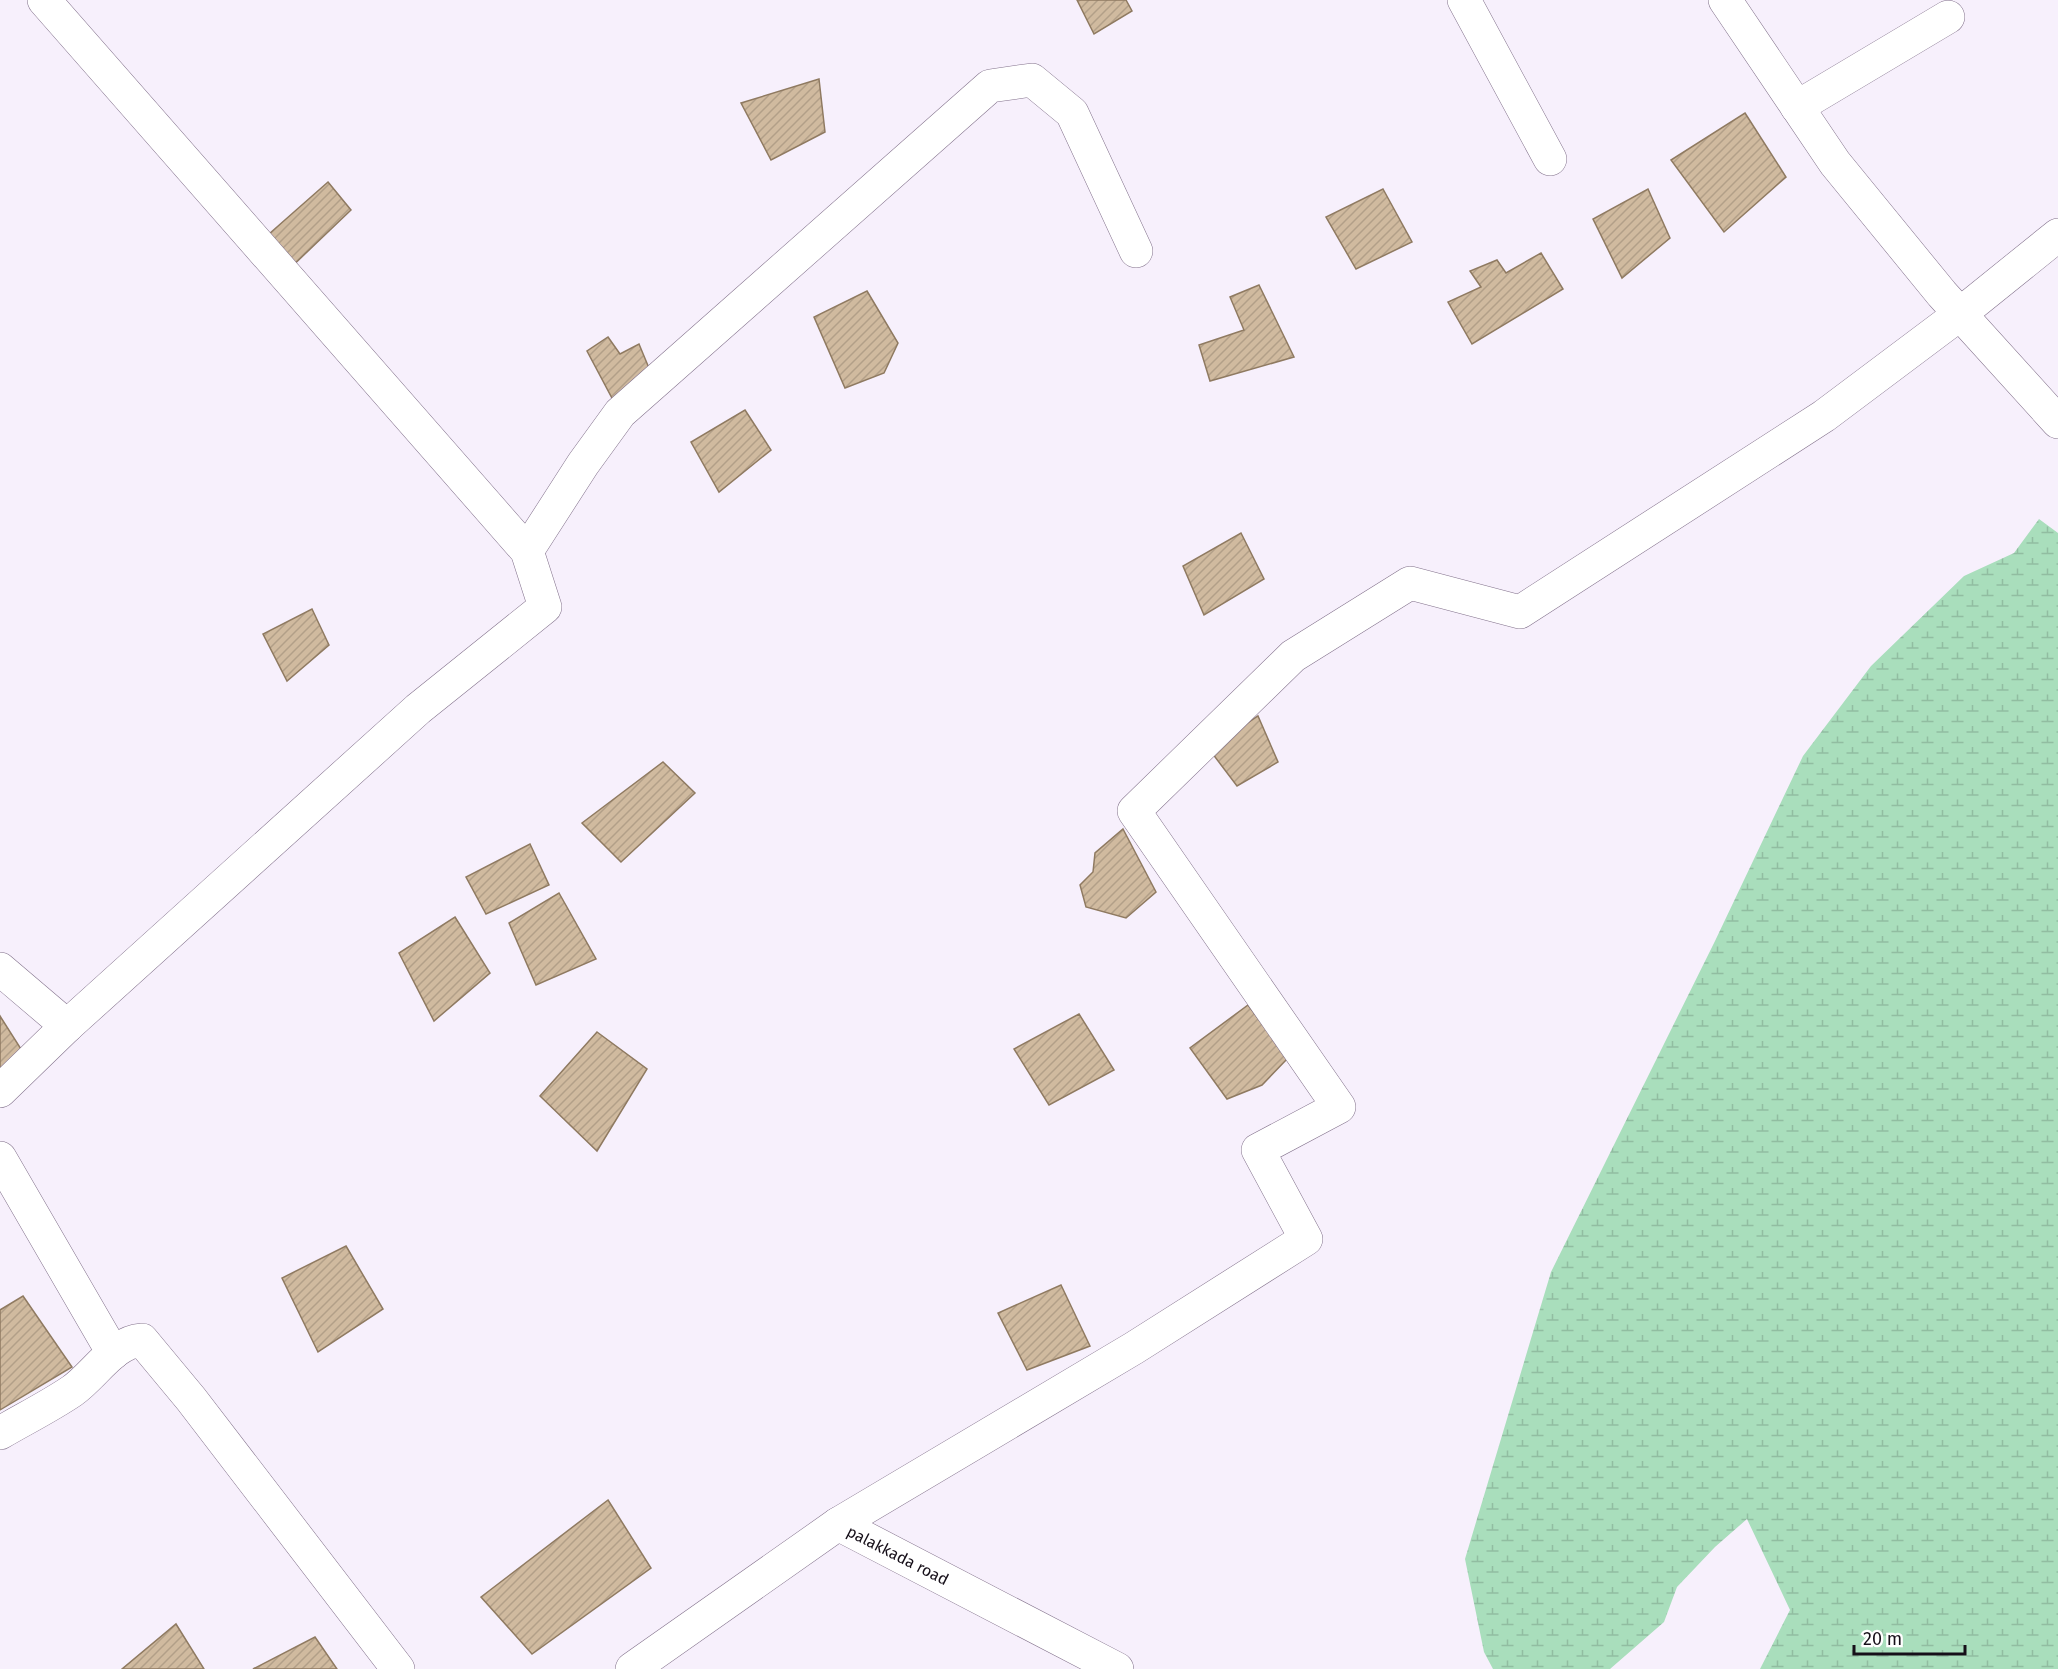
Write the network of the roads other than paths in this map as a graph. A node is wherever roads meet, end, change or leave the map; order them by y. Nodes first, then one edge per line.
1 (44, 0) edge
2 (1464, 0) edge
3 (1725, 0) edge
4 (1948, 17) dead end
5 (1797, 107) junction
6 (1550, 159) dead end
7 (2058, 235) edge
8 (1136, 251) dead end
9 (1960, 314) junction
10 (2058, 422) edge
11 (527, 551) junction
12 (0, 969) edge
13 (67, 1026) junction
14 (0, 1091) edge
15 (0, 1158) edge
16 (113, 1353) junction
17 (0, 1433) edge
18 (838, 1524) junction
19 (398, 1669) edge
20 (632, 1669) edge
21 (1117, 1669) edge

1 - 11 street
2 - 6 street
3 - 5 street
4 - 5 street
5 - 9 street
7 - 9 street
8 - 11 street
9 - 10 street
9 - 18 street
11 - 13 street
12 - 13 street
13 - 14 street
15 - 16 street
16 - 17 street
16 - 19 street
18 - 20 street, palakkada road
18 - 21 street, palakkada road

